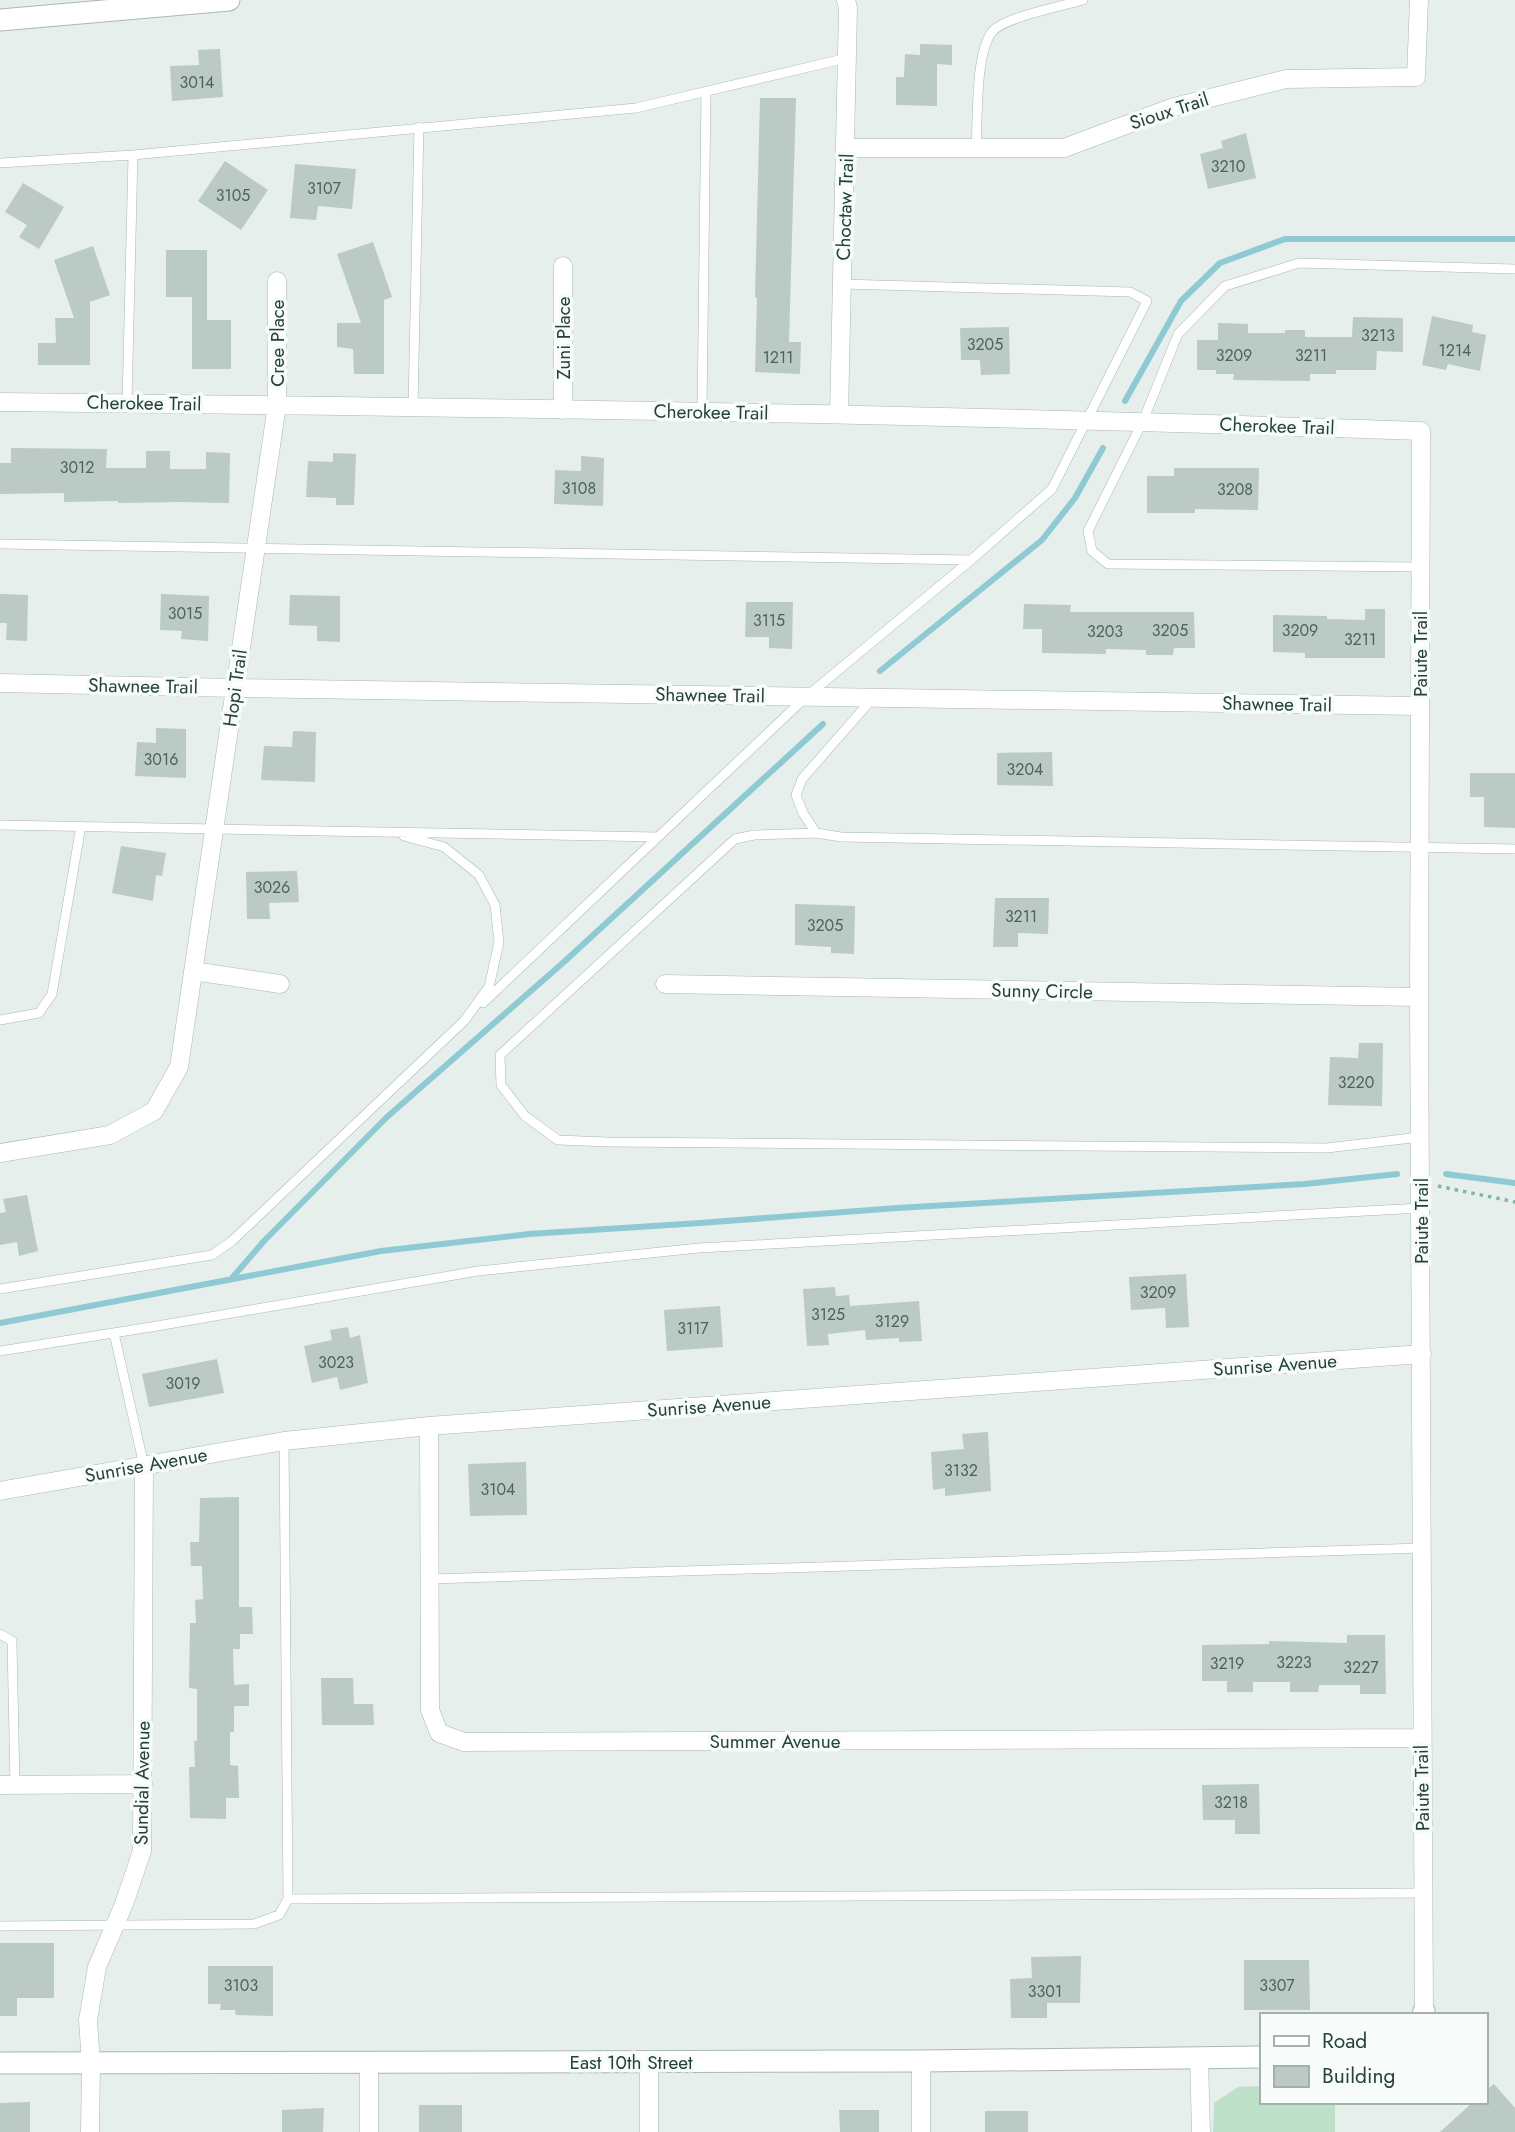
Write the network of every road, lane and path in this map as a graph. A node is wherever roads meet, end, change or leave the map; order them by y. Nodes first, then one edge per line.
1 (229, 0) edge
2 (846, 0) edge
3 (1083, 0) edge
4 (1419, 0) edge
5 (0, 20) edge
6 (847, 58) junction
7 (706, 93) junction
8 (419, 127) junction
9 (846, 148) junction
10 (976, 148) junction
11 (133, 155) junction
12 (0, 163) edge
13 (563, 266) dead end
14 (1515, 268) edge
15 (277, 281) dead end
16 (842, 284) junction
17 (0, 402) edge
18 (127, 403) junction
19 (277, 405) junction
20 (413, 407) junction
21 (563, 410) junction
22 (702, 412) junction
23 (839, 414) junction
24 (1087, 420) junction
25 (1143, 421) junction
26 (1421, 430) joint
27 (0, 544) edge
28 (256, 547) junction
29 (971, 560) junction
30 (1420, 567) junction
31 (0, 683) edge
32 (235, 688) junction
33 (806, 697) junction
34 (873, 698) junction
35 (1419, 706) junction
36 (0, 825) edge
37 (81, 826) junction
38 (215, 829) junction
39 (388, 832) junction
40 (816, 833) junction
41 (657, 837) junction
42 (1419, 848) junction
43 (1515, 849) edge
44 (193, 971) junction
45 (279, 984) dead end
46 (665, 984) dead end
47 (1419, 997) junction
48 (0, 1020) edge
49 (464, 1021) junction
50 (1420, 1137) junction
51 (0, 1153) edge
52 (1421, 1182) junction
53 (1515, 1202) edge
54 (1421, 1208) junction
55 (0, 1289) edge
56 (114, 1333) junction
57 (0, 1351) edge
58 (1422, 1354) junction
59 (429, 1426) junction
60 (284, 1441) junction
61 (144, 1466) junction
62 (0, 1490) edge
63 (1422, 1548) junction
64 (430, 1579) junction
65 (0, 1634) edge
66 (1422, 1738) junction
67 (142, 1784) junction
68 (8, 1785) edge
69 (1423, 1893) junction
70 (288, 1899) junction
71 (0, 1926) edge
72 (115, 1926) junction
73 (1424, 2013) edge
74 (1260, 2057) edge
75 (1199, 2058) junction
76 (649, 2061) junction
77 (921, 2061) junction
78 (0, 2063) edge
79 (91, 2064) junction
80 (369, 2064) junction
81 (90, 2132) edge
82 (369, 2132) edge
83 (649, 2132) edge
84 (921, 2132) edge
85 (1201, 2132) edge

1 - 5 street
2 - 6 street, Choctaw Trail
3 - 10 lane
4 - 10 street, Sioux Trail
6 - 7 lane
6 - 9 street, Choctaw Trail
7 - 8 lane
7 - 22 lane
8 - 11 lane
8 - 20 lane
9 - 10 street, Sioux Trail
9 - 16 street, Choctaw Trail
11 - 12 lane
11 - 18 lane
13 - 21 street, Zuni Place
14 - 25 lane
15 - 19 street, Cree Place
16 - 23 street, Choctaw Trail
16 - 24 lane
17 - 18 street, Cherokee Trail
18 - 19 street, Cherokee Trail
19 - 20 street, Cherokee Trail
19 - 28 street, Hopi Trail
20 - 21 street, Cherokee Trail
21 - 22 street, Cherokee Trail
22 - 23 street, Cherokee Trail
23 - 24 street, Cherokee Trail
24 - 25 street, Cherokee Trail
24 - 29 lane
25 - 26 street, Cherokee Trail
25 - 30 lane
26 - 30 street, Paiute Trail
27 - 28 lane
28 - 29 lane
28 - 32 street, Hopi Trail
29 - 33 lane
30 - 35 street, Paiute Trail
31 - 32 street, Shawnee Trail
32 - 33 street, Shawnee Trail
32 - 38 street, Hopi Trail
33 - 34 street, Shawnee Trail
33 - 41 lane
34 - 35 street, Shawnee Trail
34 - 40 lane
35 - 42 street, Paiute Trail
36 - 37 lane
37 - 38 lane
37 - 48 lane
38 - 39 lane
38 - 44 street, Hopi Trail
39 - 41 lane
39 - 49 lane
40 - 42 lane
40 - 50 lane
41 - 49 lane
42 - 43 lane
42 - 47 street, Paiute Trail
44 - 45 street
44 - 51 street, Hopi Trail
46 - 47 street, Sunny Circle
47 - 50 street, Paiute Trail
49 - 55 lane
50 - 52 street, Paiute Trail
52 - 53 path
52 - 54 street, Paiute Trail
54 - 56 lane
54 - 58 street, Paiute Trail
56 - 57 lane
56 - 61 lane
58 - 59 street, Sunrise Avenue
58 - 63 street, Paiute Trail
59 - 60 street, Sunrise Avenue
59 - 64 street, Summer Avenue
60 - 61 street, Sunrise Avenue
60 - 70 lane
61 - 62 street, Sunrise Avenue
61 - 67 street, Sundial Avenue
63 - 64 lane
63 - 66 street, Paiute Trail
64 - 66 street, Summer Avenue
65 - 68 lane
66 - 69 street, Paiute Trail
67 - 68 street
67 - 72 street, Sundial Avenue
69 - 70 lane
69 - 73 street, Paiute Trail
70 - 72 lane
71 - 72 lane
72 - 79 street, Sundial Avenue
74 - 75 street, East 10th Street
75 - 77 street, East 10th Street
75 - 85 street
76 - 77 street, East 10th Street
76 - 80 street, East 10th Street
76 - 83 street
77 - 84 street
78 - 79 street, East 10th Street
79 - 80 street, East 10th Street
79 - 81 street, Sundial Avenue
80 - 82 street

